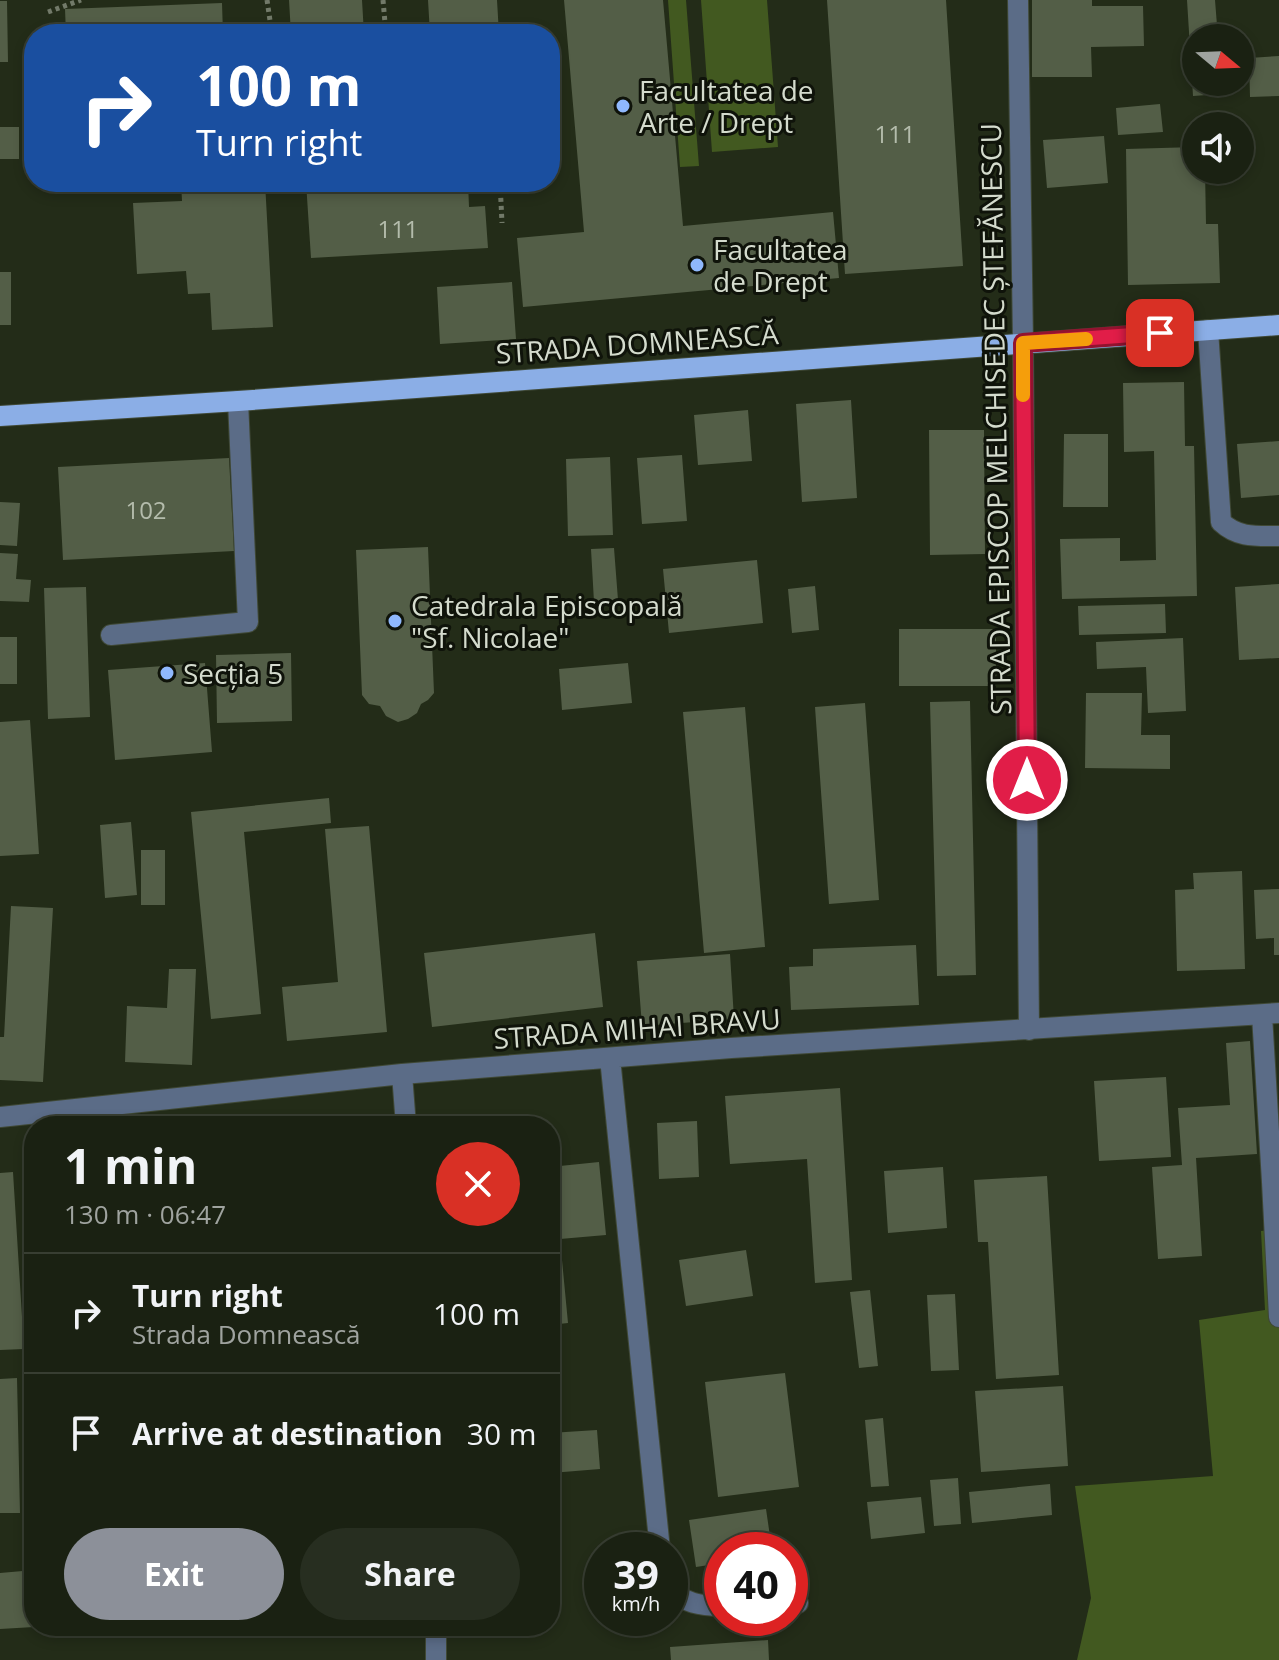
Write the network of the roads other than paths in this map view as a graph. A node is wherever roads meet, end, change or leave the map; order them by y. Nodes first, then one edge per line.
1 (1018, 0) edge
2 (1279, 325) edge
3 (1208, 330) junction
4 (1023, 343) junction
5 (238, 401) junction
6 (0, 416) edge
7 (1279, 536) edge
8 (111, 635) dead end
9 (1271, 1014) edge
10 (1029, 1030) junction
11 (610, 1058) junction
12 (402, 1074) junction
13 (405, 1116) edge
14 (0, 1117) edge
15 (1276, 1182) edge
16 (1279, 1317) edge
17 (658, 1532) edge
18 (436, 1636) edge
19 (436, 1660) edge

1 - 4 street, STRADA EPISCOP MELCHISEDEC ȘTEFĂNESCU
2 - 3 main road, STRADA DOMNEASCĂ
3 - 4 main road, STRADA DOMNEASCĂ
3 - 7 street
4 - 5 main road, STRADA DOMNEASCĂ
4 - 10 street, STRADA EPISCOP MELCHISEDEC ȘTEFĂNESCU
5 - 6 main road, STRADA DOMNEASCĂ
5 - 8 street
9 - 10 street, STRADA MIHAI BRAVU
9 - 15 street
10 - 11 street, STRADA MIHAI BRAVU
11 - 12 street, STRADA MIHAI BRAVU
11 - 17 street
12 - 13 street
12 - 14 street, STRADA MIHAI BRAVU
15 - 16 street
18 - 19 street

